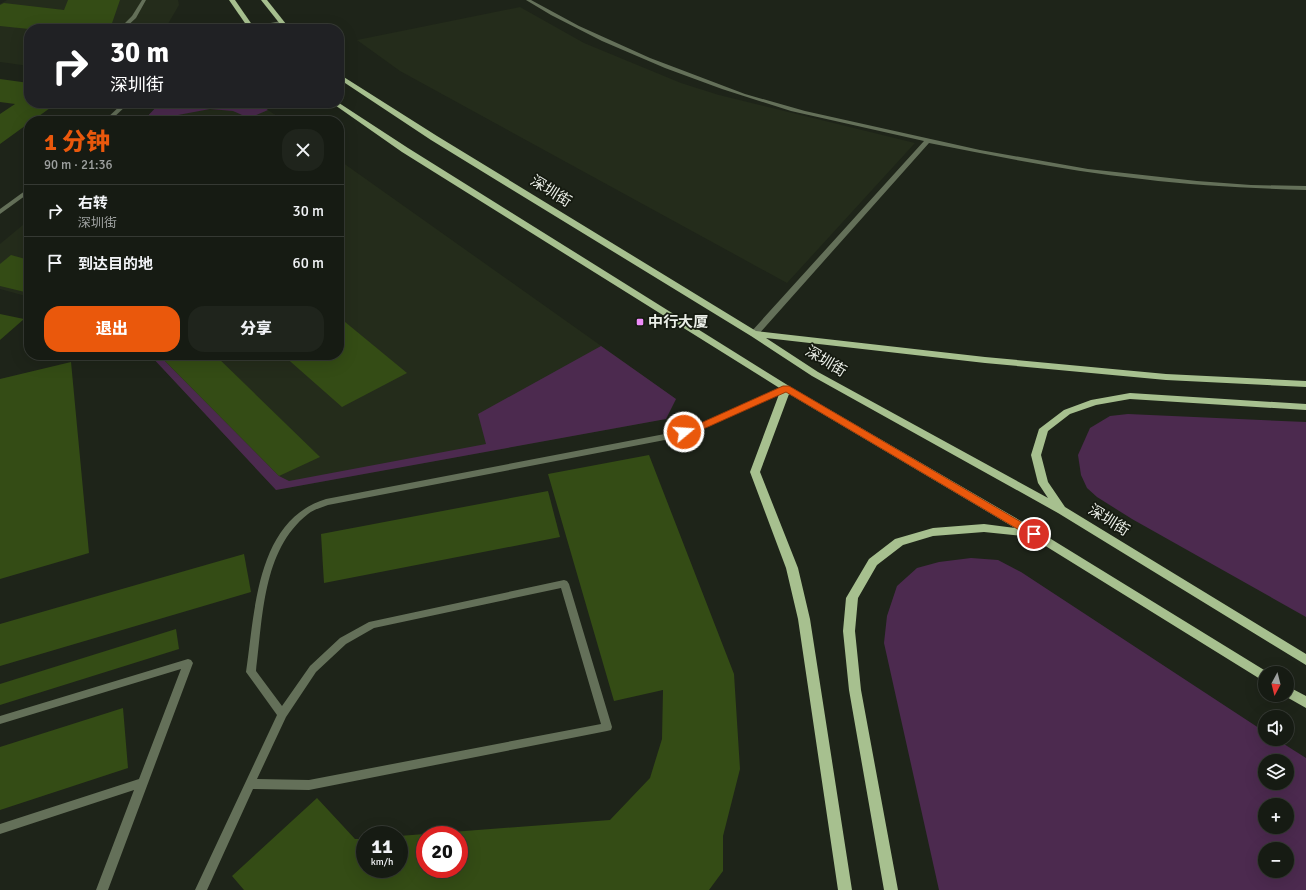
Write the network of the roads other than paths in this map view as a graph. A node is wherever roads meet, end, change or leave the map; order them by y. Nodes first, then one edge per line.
1 (144, 0) edge
2 (232, 0) edge
3 (264, 0) edge
4 (528, 0) edge
5 (281, 22) joint
6 (126, 24) edge
7 (249, 24) edge
8 (271, 24) edge
9 (344, 79) edge
10 (121, 108) edge
11 (342, 108) edge
12 (112, 116) edge
13 (927, 141) junction
14 (1306, 188) edge
15 (24, 194) edge
16 (0, 212) edge
17 (754, 334) junction
18 (1306, 384) edge
19 (786, 388) junction
20 (1306, 407) edge
21 (1062, 510) junction
22 (1034, 534) junction
23 (1306, 660) edge
24 (1258, 673) edge
25 (1294, 695) edge
26 (1306, 703) edge
27 (282, 714) junction
28 (0, 720) edge
29 (142, 783) junction
30 (250, 784) junction
31 (0, 829) edge
32 (102, 890) edge
33 (202, 890) edge
34 (845, 890) edge
35 (891, 890) edge

1 - 6 street
2 - 7 main road
3 - 5 main road
4 - 13 street
5 - 8 street
9 - 17 main road, 深圳街
10 - 12 street
11 - 19 main road
13 - 14 street
13 - 17 street
15 - 16 street
17 - 18 main road
17 - 21 main road, 深圳街
19 - 22 main road
19 - 27 street
19 - 34 main road
20 - 21 main road
21 - 23 main road, 深圳街
22 - 24 main road
22 - 35 main road
25 - 26 main road
27 - 30 street
27 - 30 street
28 - 29 street
29 - 31 street
29 - 32 street
30 - 33 street

